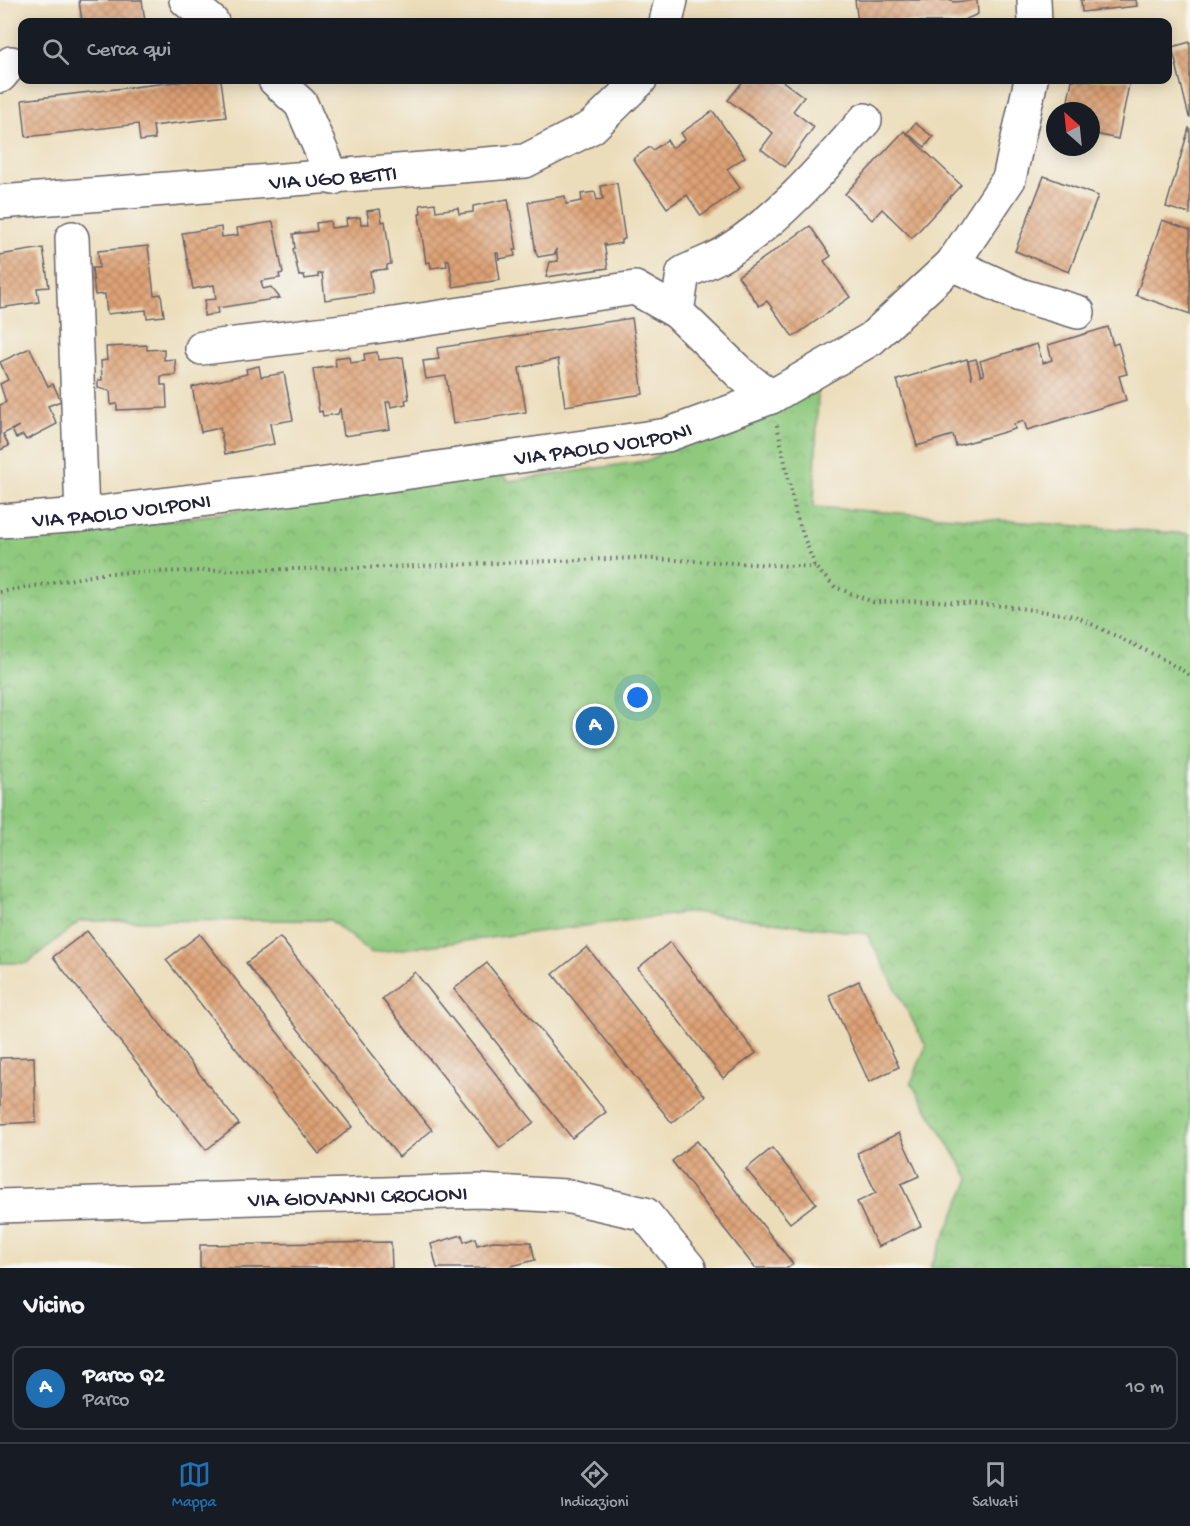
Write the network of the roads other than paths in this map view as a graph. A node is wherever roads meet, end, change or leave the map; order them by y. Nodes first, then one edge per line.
1 (186, 0) edge
2 (671, 0) edge
3 (1034, 0) edge
4 (207, 18) edge
5 (667, 18) edge
6 (1035, 18) edge
7 (280, 84) edge
8 (636, 84) edge
9 (1030, 84) edge
10 (866, 120) dead end
11 (333, 178) junction
12 (0, 202) edge
13 (72, 238) dead end
14 (952, 264) junction
15 (683, 273) junction
16 (635, 288) junction
17 (677, 312) junction
18 (1078, 312) dead end
19 (202, 348) dead end
20 (771, 397) junction
21 (82, 515) junction
22 (0, 521) edge
23 (0, 1206) edge
24 (689, 1268) edge

1 - 4 street
2 - 5 street
3 - 6 street
7 - 11 street
8 - 11 street, VIA UGO BETTI
9 - 14 street, VIA PAOLO VOLPONI
10 - 15 street
11 - 12 street, VIA UGO BETTI
13 - 21 street
14 - 18 street
14 - 20 street, VIA PAOLO VOLPONI
15 - 16 street
15 - 17 street
16 - 17 street
16 - 19 street
17 - 20 street
20 - 21 street, VIA PAOLO VOLPONI
21 - 22 street, VIA PAOLO VOLPONI
23 - 24 street, VIA GIOVANNI CROCIONI

